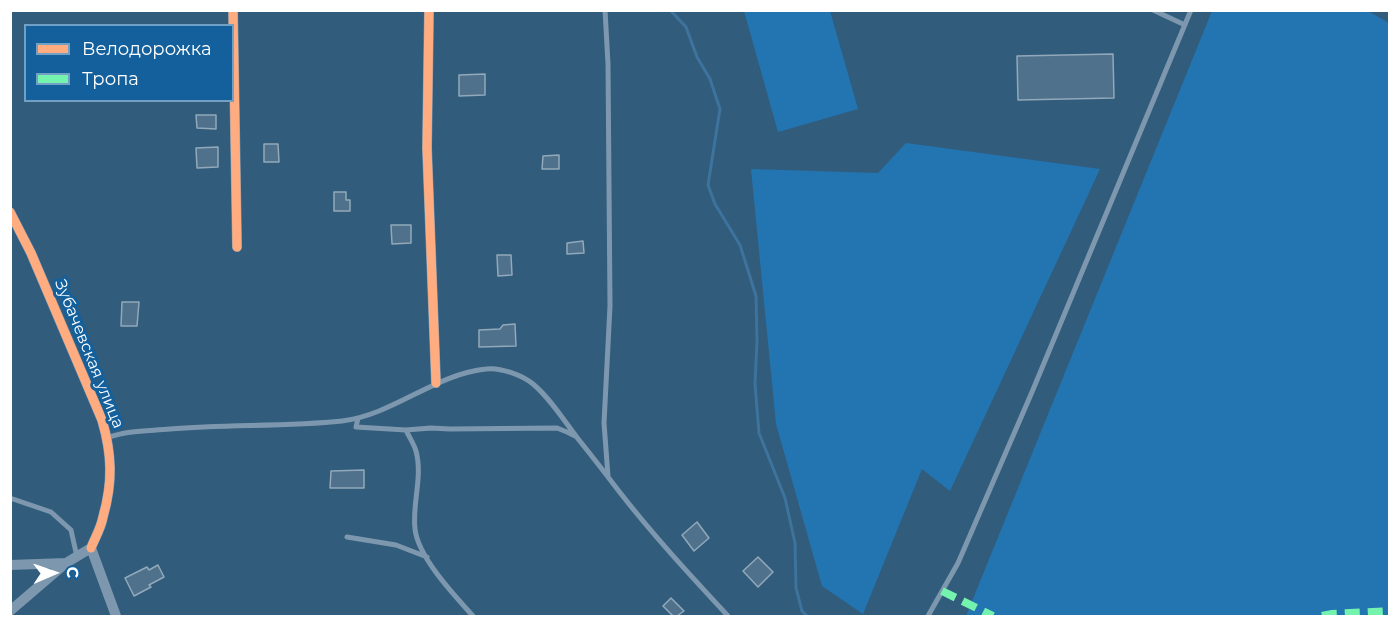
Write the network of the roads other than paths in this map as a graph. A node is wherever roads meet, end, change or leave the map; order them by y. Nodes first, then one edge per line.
1 (429, 10) edge
2 (605, 10) edge
3 (1153, 10) edge
4 (1191, 10) edge
5 (1185, 25) junction
6 (234, 69) edge
7 (10, 212) edge
8 (237, 247) dead end
9 (436, 383) junction
10 (358, 418) junction
11 (406, 430) junction
12 (107, 438) junction
13 (579, 439) junction
14 (608, 477) junction
15 (10, 498) edge
16 (347, 537) dead end
17 (91, 548) junction
18 (77, 557) junction
19 (427, 558) junction
20 (66, 563) junction
21 (10, 565) edge
22 (10, 611) edge
23 (116, 616) edge
24 (473, 616) edge
25 (728, 616) edge
26 (928, 616) edge

1 - 9 street
2 - 14 lane
3 - 5 lane
4 - 5 lane
5 - 26 lane
6 - 8 street
7 - 12 street, Зубачевская улица
9 - 10 lane
9 - 13 lane
10 - 11 lane
10 - 12 lane
11 - 13 lane
11 - 19 lane
12 - 17 street, Зубачевская улица
13 - 14 lane
14 - 25 lane
15 - 18 lane
16 - 19 lane
17 - 18 street
17 - 23 street
18 - 20 street
19 - 24 lane
20 - 21 street
20 - 22 street

